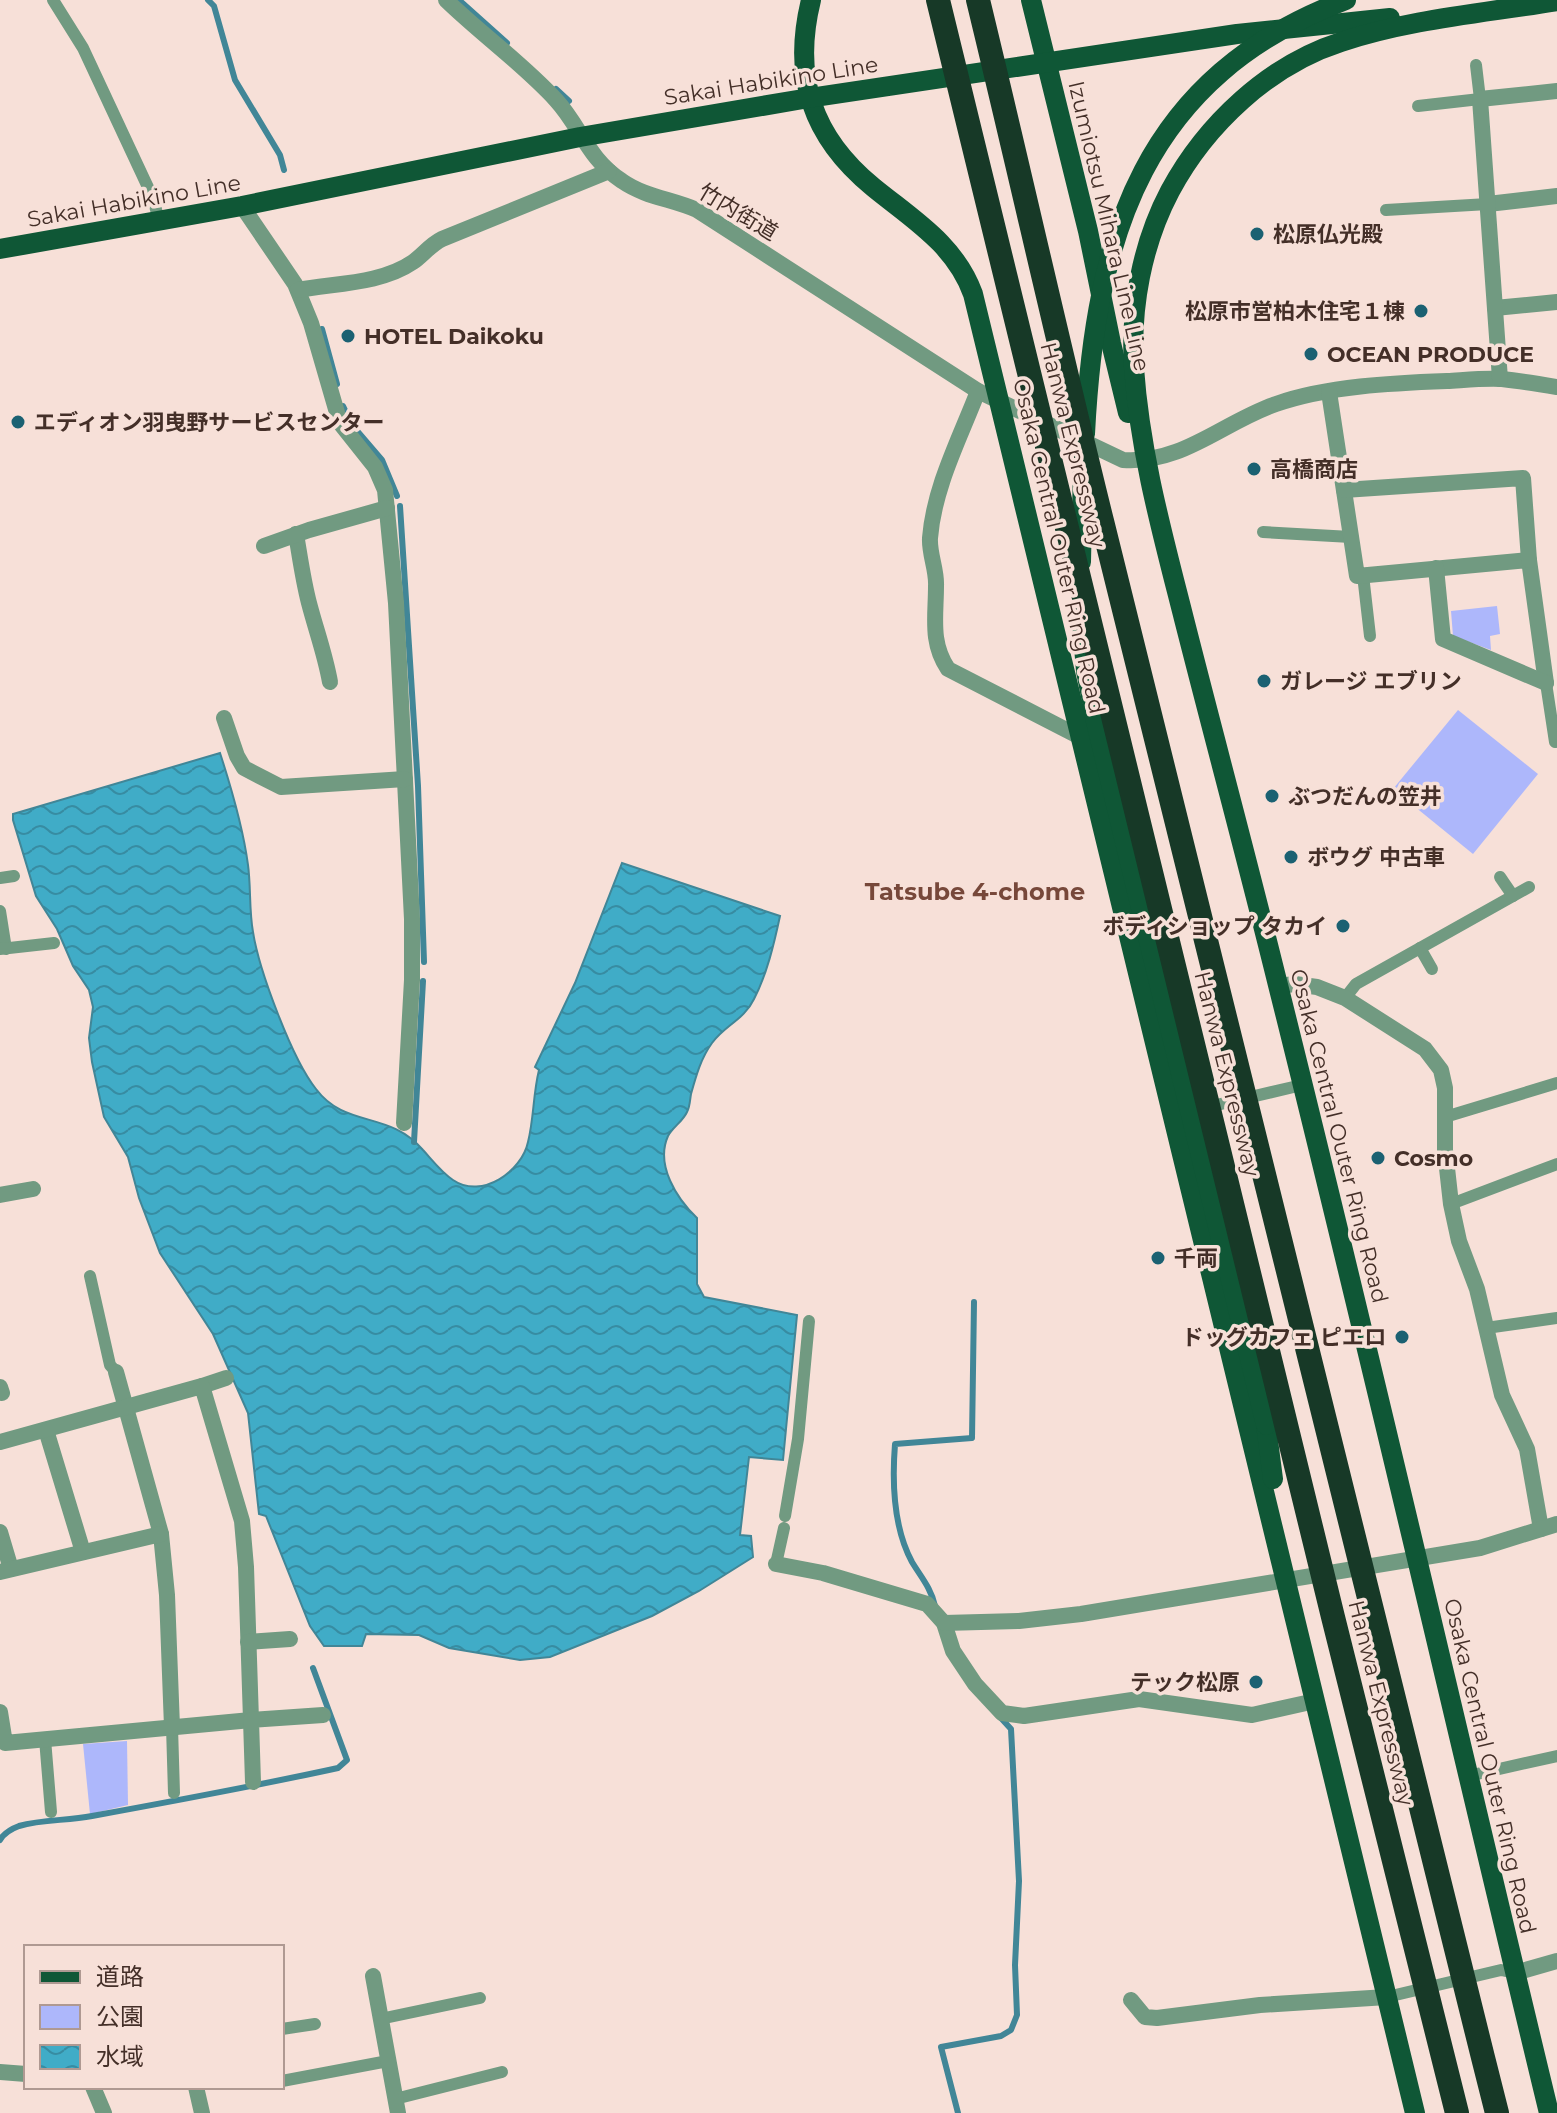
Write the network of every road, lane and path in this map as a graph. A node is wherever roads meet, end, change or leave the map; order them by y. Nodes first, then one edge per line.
1 (53, 0) edge
2 (446, 0) edge
3 (811, 0) edge
4 (938, 0) edge
5 (978, 0) edge
6 (1031, 0) edge
7 (1346, 0) edge
8 (1557, 1) edge
9 (1046, 62) junction
10 (1476, 65) dead end
11 (1557, 91) edge
12 (809, 98) junction
13 (1480, 99) junction
14 (1418, 106) dead end
15 (580, 137) junction
16 (609, 171) junction
17 (1557, 196) edge
18 (1488, 204) junction
19 (242, 206) junction
20 (1386, 210) dead end
21 (159, 221) junction
22 (0, 249) edge
23 (298, 290) junction
24 (1557, 302) edge
25 (1495, 308) junction
26 (1500, 379) junction
27 (1557, 387) edge
28 (978, 391) junction
29 (1329, 392) junction
30 (1002, 403) junction
31 (1145, 462) junction
32 (1344, 490) junction
33 (387, 508) junction
34 (1263, 532) dead end
35 (296, 534) junction
36 (1351, 537) junction
37 (264, 546) dead end
38 (1529, 560) junction
39 (1436, 568) junction
40 (1363, 575) junction
41 (1370, 636) dead end
42 (330, 682) dead end
43 (1546, 683) junction
44 (224, 718) dead end
45 (1080, 737) junction
46 (1555, 742) dead end
47 (405, 779) junction
48 (14, 876) dead end
49 (1500, 877) dead end
50 (0, 878) edge
51 (1529, 887) dead end
52 (1513, 896) junction
53 (0, 911) edge
54 (54, 943) dead end
55 (1420, 948) junction
56 (3, 949) edge
57 (1432, 969) dead end
58 (1278, 986) junction
59 (1345, 998) junction
60 (1557, 1083) edge
61 (1302, 1085) junction
62 (1172, 1115) junction
63 (1445, 1117) junction
64 (404, 1123) dead end
65 (1557, 1164) edge
66 (33, 1189) dead end
67 (0, 1195) edge
68 (1451, 1204) junction
69 (90, 1276) dead end
70 (1557, 1318) edge
71 (809, 1321) dead end
72 (1486, 1328) junction
73 (116, 1372) joint
74 (226, 1378) dead end
75 (202, 1386) junction
76 (126, 1409) junction
77 (46, 1430) junction
78 (0, 1442) edge
79 (1549, 1527) edge
80 (0, 1532) edge
81 (161, 1534) junction
82 (83, 1552) junction
83 (1415, 1557) junction
84 (776, 1564) joint
85 (6, 1571) edge
86 (1286, 1579) junction
87 (944, 1623) junction
88 (290, 1639) dead end
89 (248, 1642) junction
90 (1315, 1701) junction
91 (0, 1712) edge
92 (323, 1715) dead end
93 (251, 1720) junction
94 (172, 1727) junction
95 (45, 1739) junction
96 (1557, 1756) edge
97 (1468, 1776) junction
98 (253, 1782) dead end
99 (174, 1793) dead end
100 (51, 1812) dead end
101 (1557, 1961) edge
102 (1515, 1973) junction
103 (373, 1976) dead end
104 (1387, 1997) junction
105 (480, 1998) dead end
106 (1131, 2000) dead end
107 (380, 2019) junction
108 (315, 2024) dead end
109 (284, 2029) edge
110 (388, 2061) junction
111 (0, 2072) edge
112 (502, 2072) dead end
113 (24, 2074) edge
114 (284, 2081) edge
115 (94, 2089) edge
116 (196, 2089) edge
117 (397, 2106) edge
118 (104, 2113) edge
119 (202, 2113) edge
120 (1415, 2113) edge
121 (1457, 2113) edge
122 (1497, 2113) edge
123 (1549, 2113) edge

1 - 21 lane
2 - 15 street, 竹内街道
3 - 12 main road, Osaka Central Outer Ring Road
4 - 121 highway, Hanwa Expressway, bridge
5 - 122 highway, Hanwa Expressway, bridge
6 - 9 main road, Izumiotsu Mihara Line Line
7 - 86 main road, Osaka Central Outer Ring Road, bridge
8 - 9 main road, Sakai Habikino Line
8 - 31 main road, Osaka Central Outer Ring Road
9 - 12 main road, Sakai Habikino Line
9 - 31 main road, Izumiotsu Mihara Line Line
10 - 13 lane
11 - 13 street
12 - 15 main road, Sakai Habikino Line
12 - 30 main road, Osaka Central Outer Ring Road
13 - 14 lane
13 - 18 street
15 - 16 street, 竹内街道
15 - 19 main road, Sakai Habikino Line
16 - 23 street
16 - 28 street, 竹内街道
17 - 18 street
18 - 20 lane
18 - 25 street
19 - 21 main road, Sakai Habikino Line
19 - 23 street
21 - 22 main road, Sakai Habikino Line
23 - 33 street
24 - 25 street
25 - 26 street
26 - 27 street
26 - 29 street
28 - 30 street, 竹内街道
28 - 45 street
29 - 31 street
29 - 32 street
30 - 31 street, 竹内街道
30 - 45 main road, Osaka Central Outer Ring Road
31 - 58 main road, Osaka Central Outer Ring Road
32 - 36 street
32 - 38 street
33 - 35 street
33 - 47 street
34 - 36 lane
35 - 37 street
35 - 42 street
36 - 40 street
38 - 39 street
38 - 43 street
39 - 40 street
39 - 43 street
40 - 41 lane
43 - 46 lane
44 - 47 street
45 - 62 main road, Osaka Central Outer Ring Road
47 - 64 street
48 - 50 lane
49 - 52 lane
51 - 52 lane
52 - 55 lane
53 - 56 lane
54 - 56 lane
55 - 57 lane
55 - 59 lane
58 - 59 street
58 - 61 main road, Osaka Central Outer Ring Road
59 - 63 street
60 - 63 lane
61 - 62 lane
61 - 83 main road, Osaka Central Outer Ring Road
62 - 86 main road, Osaka Central Outer Ring Road
63 - 68 street
65 - 68 lane
66 - 67 street
68 - 72 street
69 - 73 lane
70 - 72 lane
71 - 84 lane
72 - 79 street
73 - 76 street
74 - 75 street
75 - 76 street
75 - 89 street
76 - 77 street
76 - 81 street
77 - 78 street
77 - 82 street
79 - 83 street
80 - 85 street
81 - 82 street
81 - 94 street
82 - 85 street
83 - 86 street
83 - 97 main road, Osaka Central Outer Ring Road
84 - 87 street
86 - 87 street
86 - 90 main road, Osaka Central Outer Ring Road
87 - 90 street
88 - 89 street
89 - 93 street
90 - 104 main road, Osaka Central Outer Ring Road
91 - 95 street
92 - 93 street
93 - 94 street
93 - 98 street
94 - 95 street
94 - 99 lane
95 - 100 lane
96 - 97 lane
97 - 102 main road, Osaka Central Outer Ring Road
101 - 102 street
102 - 104 lane
102 - 123 main road, Osaka Central Outer Ring Road
103 - 107 street
104 - 106 street
104 - 120 main road, Osaka Central Outer Ring Road
105 - 107 lane
107 - 110 street
108 - 109 lane
110 - 114 lane
110 - 117 street
111 - 113 street
112 - 117 lane
115 - 118 street
116 - 119 street

